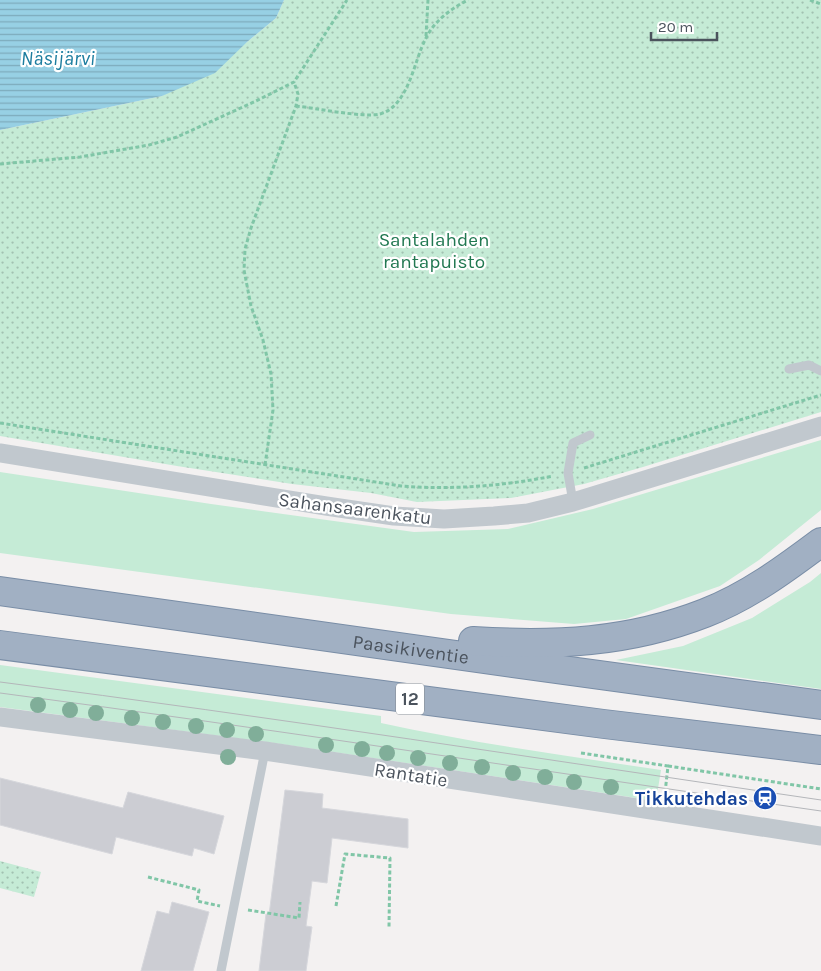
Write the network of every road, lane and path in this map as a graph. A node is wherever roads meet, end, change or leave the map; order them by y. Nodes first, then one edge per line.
1 (347, 0) edge
2 (428, 0) edge
3 (468, 0) edge
4 (810, 0) edge
5 (821, 4) edge
6 (426, 36) junction
7 (294, 82) junction
8 (296, 106) junction
9 (0, 164) edge
10 (789, 369) dead end
11 (821, 371) edge
12 (821, 395) edge
13 (0, 423) edge
14 (821, 426) edge
15 (590, 435) dead end
16 (0, 453) edge
17 (266, 465) junction
18 (568, 473) junction
19 (573, 502) junction
20 (821, 542) edge
21 (0, 591) edge
22 (327, 636) junction
23 (0, 645) edge
24 (821, 705) edge
25 (0, 717) edge
26 (821, 750) edge
27 (265, 751) junction
28 (581, 753) dead end
29 (668, 766) junction
30 (821, 789) edge
31 (664, 798) dead end
32 (821, 836) edge
33 (148, 877) dead end
34 (300, 902) dead end
35 (211, 904) dead end
36 (336, 906) dead end
37 (261, 912) dead end
38 (389, 927) dead end
39 (221, 971) edge

1 - 7 path
2 - 6 path
3 - 6 path
4 - 5 path
6 - 8 path
7 - 8 path
7 - 9 path
8 - 17 path
10 - 11 lane
12 - 18 path
13 - 17 path
14 - 19 street, Sahansaarenkatu
15 - 18 lane
16 - 19 street, Sahansaarenkatu
17 - 18 path
18 - 19 lane
20 - 22 highway
21 - 22 highway, Paasikiventie
22 - 24 highway, Paasikiventie
23 - 26 highway, 12
25 - 27 street, Rantatie
27 - 32 street, Rantatie
27 - 39 lane
28 - 29 path
29 - 30 path
29 - 31 path
33 - 35 path
34 - 37 path
36 - 38 path

